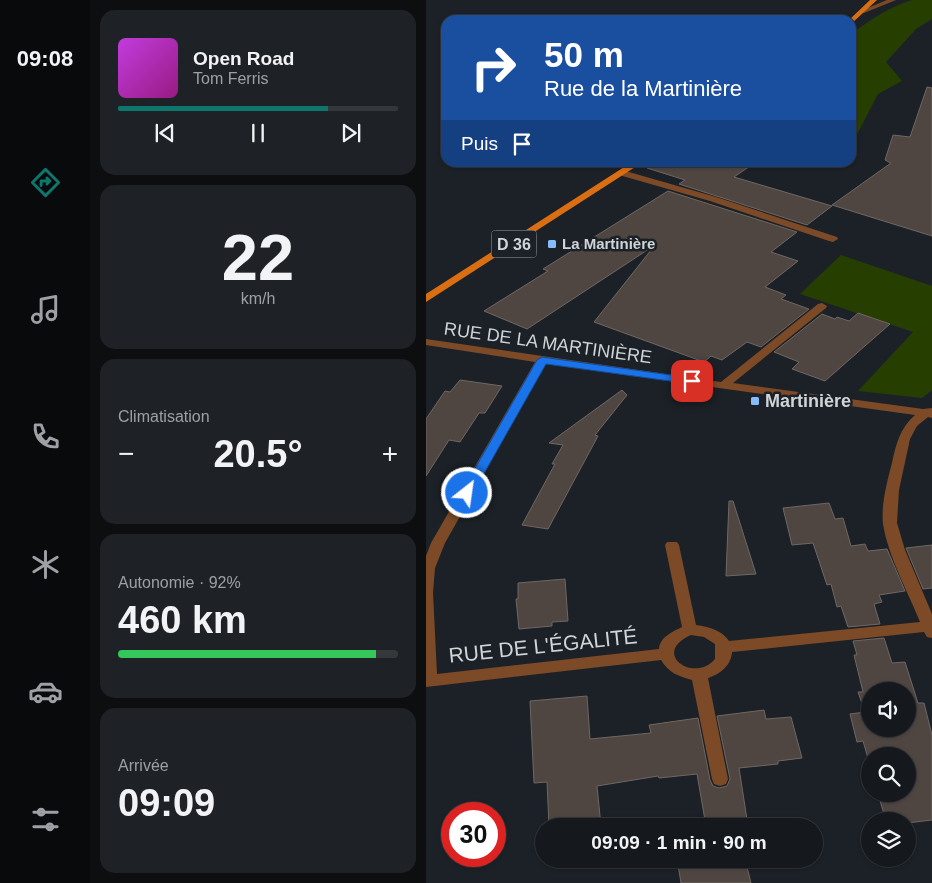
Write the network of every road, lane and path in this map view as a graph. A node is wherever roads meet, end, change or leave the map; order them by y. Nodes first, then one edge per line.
1 (874, 0) edge
2 (893, 0) edge
3 (862, 12) junction
4 (856, 17) edge
5 (631, 167) edge
6 (622, 173) junction
7 (833, 239) dead end
8 (426, 300) edge
9 (822, 306) dead end
10 (426, 342) edge
11 (542, 360) junction
12 (724, 386) junction
13 (930, 412) edge
14 (672, 545) dead end
15 (931, 628) edge
16 (690, 630) junction
17 (725, 647) junction
18 (665, 654) junction
19 (698, 674) junction
20 (428, 680) edge
21 (720, 779) dead end

1 - 3 main road
2 - 3 street
3 - 4 main road
5 - 6 main road, D 36
6 - 7 street
6 - 8 main road, D 36
9 - 12 street
10 - 11 street, RUE DE LA MARTINIÈRE
11 - 12 street, RUE DE LA MARTINIÈRE
11 - 20 street
12 - 13 street, RUE DE LA MARTINIÈRE
13 - 15 street
14 - 16 street
15 - 17 street
16 - 17 street
16 - 18 street, RUE DE L'ÉGALITÉ
17 - 19 street
18 - 19 street
18 - 20 street, RUE DE L'ÉGALITÉ
19 - 21 street

